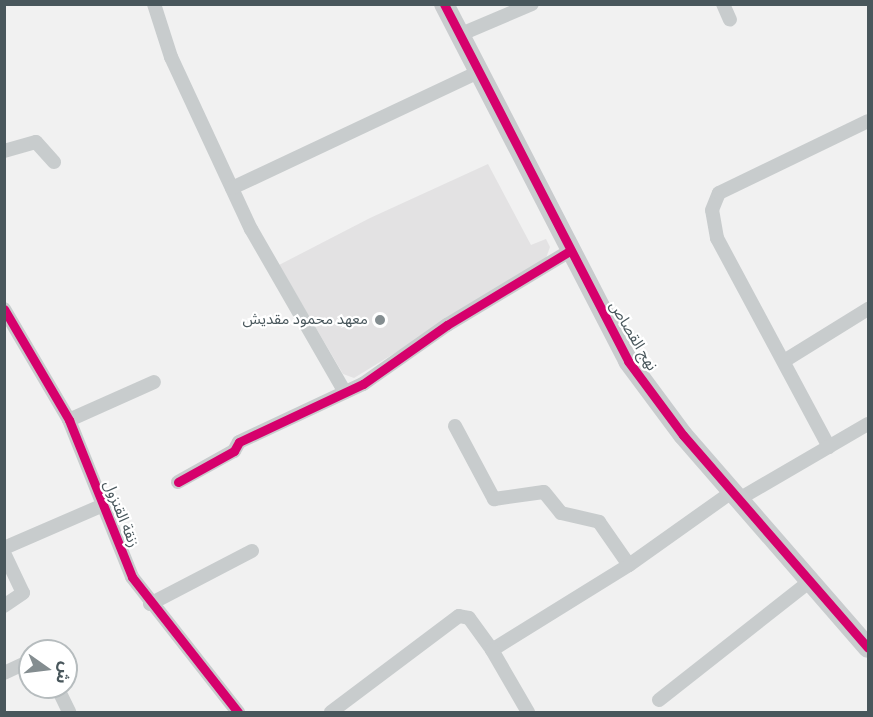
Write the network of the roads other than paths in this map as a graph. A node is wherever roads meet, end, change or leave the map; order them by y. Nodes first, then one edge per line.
1 (154, 4) edge
2 (444, 4) edge
3 (532, 4) edge
4 (723, 4) edge
5 (730, 20) dead end
6 (459, 35) junction
7 (479, 72) junction
8 (868, 121) edge
9 (4, 151) edge
10 (54, 162) dead end
11 (232, 188) junction
12 (568, 252) junction
13 (4, 309) edge
14 (868, 309) edge
15 (784, 361) junction
16 (154, 382) dead end
17 (344, 391) junction
18 (69, 420) junction
19 (868, 424) edge
20 (455, 426) dead end
21 (829, 447) junction
22 (178, 482) dead end
23 (736, 495) junction
24 (101, 506) junction
25 (4, 548) edge
26 (252, 550) dead end
27 (4, 553) edge
28 (629, 565) junction
29 (810, 581) junction
30 (150, 604) junction
31 (4, 606) edge
32 (866, 644) edge
33 (492, 650) junction
34 (18, 667) edge
35 (4, 673) edge
36 (659, 700) dead end
37 (238, 712) edge
38 (331, 712) edge
39 (528, 712) edge

1 - 11 street
2 - 6 street, نهج القصاص
3 - 6 street
4 - 5 street
6 - 7 street, نهج القصاص
7 - 11 street
7 - 12 street, نهج القصاص
8 - 15 street
9 - 10 street
11 - 17 street
12 - 17 street
12 - 23 street, نهج القصاص
13 - 18 street, زنقة القنزول
14 - 15 street
15 - 21 street
16 - 18 street
17 - 22 street
18 - 24 street, زنقة القنزول
19 - 21 street
20 - 28 street
21 - 23 street
23 - 28 street
23 - 29 street, نهج القصاص
24 - 25 street
24 - 30 street, زنقة القنزول
26 - 30 street
27 - 31 street
28 - 33 street
29 - 32 street, نهج القصاص
29 - 36 street
30 - 37 street, زنقة القنزول
33 - 38 street
33 - 39 street
34 - 35 street

